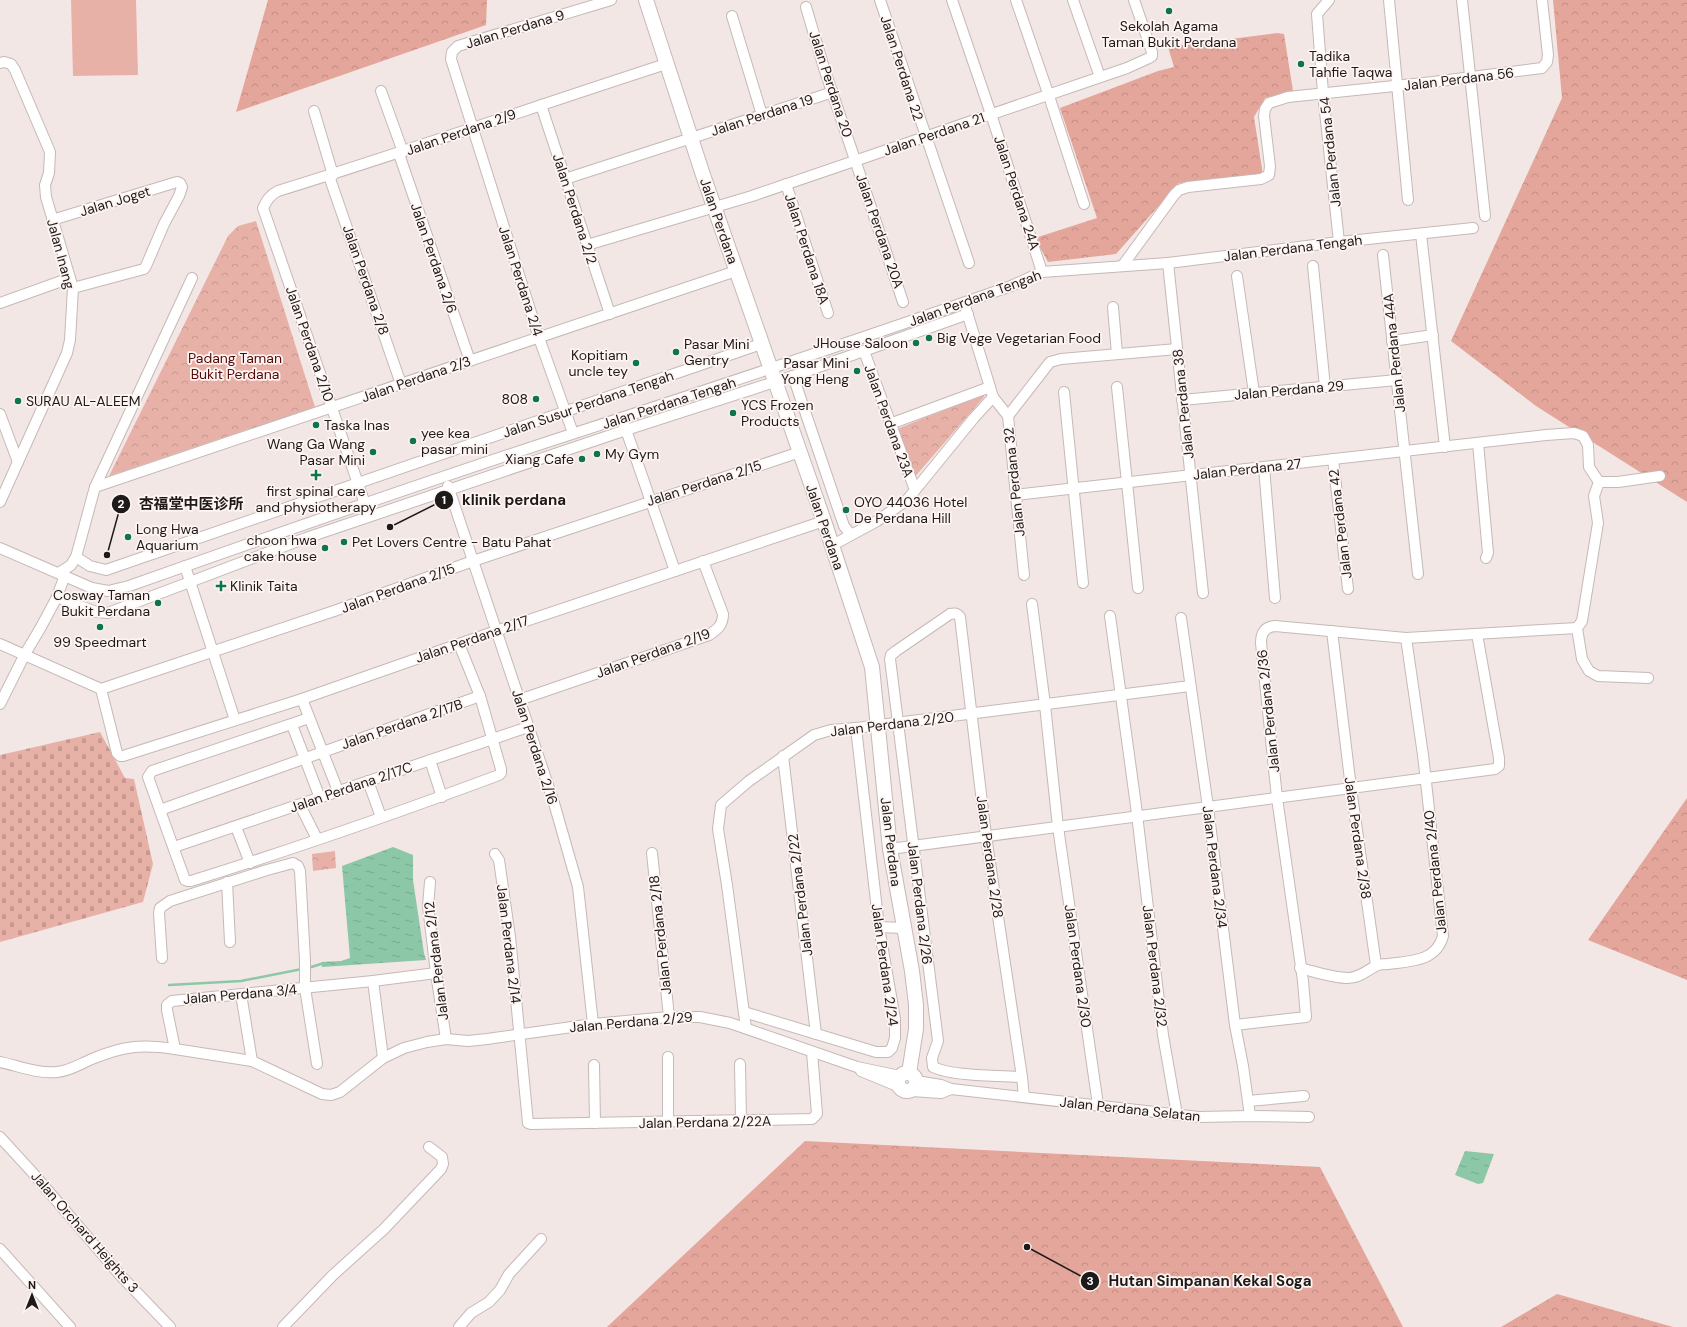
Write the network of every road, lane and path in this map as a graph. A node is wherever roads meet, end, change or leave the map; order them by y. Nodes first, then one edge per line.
1 (610, 0) edge
2 (646, 0) edge
3 (880, 0) edge
4 (952, 0) edge
5 (1016, 0) edge
6 (1073, 0) edge
7 (1134, 0) edge
8 (1329, 0) edge
9 (1388, 0) edge
10 (1462, 0) edge
11 (1542, 0) edge
12 (806, 7) dead end
13 (732, 16) dead end
14 (0, 63) edge
15 (666, 64) junction
16 (1100, 76) junction
17 (1471, 77) junction
18 (1397, 86) junction
19 (381, 91) dead end
20 (833, 92) junction
21 (1048, 93) junction
22 (1323, 93) junction
23 (541, 105) junction
24 (314, 111) dead end
25 (991, 114) junction
26 (762, 115) junction
27 (473, 127) junction
28 (925, 137) junction
29 (690, 138) junction
30 (401, 153) junction
31 (856, 161) junction
32 (331, 176) junction
33 (565, 179) junction
34 (786, 184) junction
35 (1408, 200) dead end
36 (1084, 204) dead end
37 (714, 206) junction
38 (263, 208) joint
39 (1485, 216) dead end
40 (52, 220) junction
41 (1473, 228) dead end
42 (1421, 234) junction
43 (1339, 242) junction
44 (587, 245) junction
45 (1383, 255) dead end
46 (969, 263) dead end
47 (1168, 263) junction
48 (1123, 265) junction
49 (1313, 266) dead end
50 (736, 271) junction
51 (1042, 272) junction
52 (1237, 276) dead end
53 (70, 278) junction
54 (192, 278) dead end
55 (73, 288) junction
56 (904, 302) dead end
57 (964, 302) junction
58 (0, 303) edge
59 (1113, 307) dead end
60 (828, 313) dead end
61 (610, 314) junction
62 (968, 314) junction
63 (1433, 335) junction
64 (539, 338) junction
65 (1392, 341) junction
66 (761, 344) junction
67 (1177, 349) junction
68 (864, 351) junction
69 (1117, 354) junction
70 (470, 361) junction
71 (772, 375) junction
72 (793, 376) junction
73 (1397, 380) junction
74 (401, 384) junction
75 (990, 387) junction
76 (1117, 387) dead end
77 (1325, 387) junction
78 (1064, 392) dead end
79 (1254, 393) junction
80 (994, 397) junction
81 (1182, 400) junction
82 (332, 408) junction
83 (565, 412) junction
84 (0, 414) edge
85 (1008, 416) junction
86 (622, 419) junction
87 (890, 424) junction
88 (626, 430) junction
89 (573, 433) junction
90 (1478, 443) junction
91 (1445, 447) junction
92 (800, 452) junction
93 (1405, 452) junction
94 (1333, 459) junction
95 (18, 462) junction
96 (1264, 467) junction
97 (1190, 475) junction
98 (1660, 476) dead end
99 (445, 477) junction
100 (1127, 482) junction
101 (1599, 482) junction
102 (358, 484) junction
103 (95, 487) junction
104 (1073, 488) junction
105 (915, 490) junction
106 (449, 491) junction
107 (1015, 495) junction
108 (650, 501) junction
109 (0, 502) edge
110 (364, 504) junction
111 (824, 521) junction
112 (851, 535) junction
113 (831, 546) junction
114 (0, 548) edge
115 (76, 557) junction
116 (1486, 558) dead end
117 (473, 561) junction
118 (703, 561) junction
119 (185, 566) junction
120 (674, 571) junction
121 (62, 574) junction
122 (1418, 574) dead end
123 (1024, 575) dead end
124 (190, 582) junction
125 (1082, 583) dead end
126 (1138, 588) dead end
127 (1348, 589) dead end
128 (1203, 593) dead end
129 (57, 597) junction
130 (1275, 598) dead end
131 (1032, 604) dead end
132 (1110, 616) dead end
133 (1181, 618) dead end
134 (1577, 628) junction
135 (496, 630) junction
136 (1332, 631) junction
137 (1477, 634) junction
138 (1406, 638) junction
139 (0, 644) edge
140 (459, 644) junction
141 (896, 651) joint
142 (213, 652) junction
143 (25, 654) junction
144 (1648, 678) dead end
145 (1190, 686) junction
146 (101, 689) junction
147 (480, 696) junction
148 (1120, 696) junction
149 (302, 699) junction
150 (519, 700) junction
151 (0, 704) edge
152 (1045, 705) junction
153 (971, 713) junction
154 (310, 718) junction
155 (235, 720) junction
156 (898, 723) junction
157 (292, 725) junction
158 (879, 725) junction
159 (528, 727) junction
160 (856, 728) junction
161 (493, 739) junction
162 (323, 752) junction
163 (783, 756) junction
164 (305, 758) junction
165 (430, 760) junction
166 (1425, 778) junction
167 (368, 781) junction
168 (1351, 788) junction
169 (338, 791) junction
170 (442, 797) junction
171 (320, 798) junction
172 (1277, 798) junction
173 (300, 804) junction
174 (1208, 807) junction
175 (160, 810) junction
176 (1137, 816) junction
177 (381, 817) junction
178 (1058, 823) junction
179 (236, 827) junction
180 (986, 836) junction
181 (317, 839) junction
182 (912, 846) junction
183 (174, 848) junction
184 (890, 849) junction
185 (652, 853) dead end
186 (495, 854) dead end
187 (250, 863) junction
188 (227, 882) junction
189 (430, 882) dead end
190 (879, 927) junction
191 (903, 928) junction
192 (230, 942) dead end
193 (162, 958) dead end
194 (1376, 965) junction
195 (1300, 968) junction
196 (436, 973) junction
197 (373, 981) junction
198 (305, 988) junction
199 (241, 994) junction
200 (744, 1012) junction
201 (669, 1017) junction
202 (593, 1024) junction
203 (1235, 1025) junction
204 (746, 1028) junction
205 (520, 1034) junction
206 (816, 1034) junction
207 (446, 1039) junction
208 (175, 1049) junction
209 (812, 1052) junction
210 (668, 1057) dead end
211 (383, 1058) junction
212 (252, 1061) junction
213 (0, 1062) edge
214 (317, 1064) dead end
215 (740, 1064) dead end
216 (594, 1065) dead end
217 (1022, 1077) junction
218 (907, 1082) junction
219 (1304, 1096) dead end
220 (1024, 1097) junction
221 (1248, 1101) junction
222 (1098, 1105) junction
223 (1177, 1115) junction
224 (1250, 1116) junction
225 (1309, 1117) dead end
226 (741, 1121) junction
227 (668, 1122) junction
228 (528, 1123) joint
229 (595, 1123) junction
230 (0, 1137) edge
231 (429, 1147) dead end
232 (540, 1239) dead end
233 (0, 1249) edge
234 (70, 1327) edge
235 (170, 1327) edge
236 (283, 1327) edge
237 (459, 1327) edge

1 - 27 street, Jalan Perdana 9
2 - 15 street, Jalan Perdana
3 - 28 street, Jalan Perdana 22
4 - 25 street, Jalan Perdana 24A
5 - 21 street
6 - 16 street
7 - 16 street, Jalan Perdana 21
8 - 22 street, Jalan Perdana 54
9 - 18 street
10 - 17 street
11 - 17 street, Jalan Perdana 56
12 - 20 street, Jalan Perdana 20
13 - 26 street
14 - 40 street, Jalan Inang
15 - 23 street, Jalan Perdana 2/9
15 - 29 street, Jalan Perdana
16 - 21 street, Jalan Perdana 21
17 - 18 street, Jalan Perdana 56
17 - 39 street
18 - 22 street, Jalan Perdana 56
18 - 35 street
19 - 30 street, Jalan Perdana 2/6
20 - 26 street, Jalan Perdana 19
20 - 31 street, Jalan Perdana 20
21 - 25 street, Jalan Perdana 21
21 - 36 street
22 - 43 street, Jalan Perdana 54
22 - 48 street, Jalan Perdana 56
23 - 27 street, Jalan Perdana 2/9
23 - 33 street, Jalan Perdana 2/2
24 - 32 street, Jalan Perdana 2/8
25 - 28 street, Jalan Perdana 21
25 - 51 street, Jalan Perdana 24A
26 - 29 street, Jalan Perdana 19
27 - 30 street, Jalan Perdana 2/9
27 - 64 street, Jalan Perdana 2/4
28 - 31 street, Jalan Perdana 21
28 - 46 street, Jalan Perdana 22
29 - 33 street, Jalan Perdana 19
29 - 37 street, Jalan Perdana
30 - 32 street, Jalan Perdana 2/9
30 - 70 street, Jalan Perdana 2/6
31 - 34 street, Jalan Perdana 21
31 - 56 street, Jalan Perdana 20A
32 - 38 street, Jalan Perdana 2/9
32 - 74 street, Jalan Perdana 2/8
33 - 44 street, Jalan Perdana 2/2
34 - 37 street, Jalan Perdana 21
34 - 60 street, Jalan Perdana 18A
37 - 44 street, Jalan Perdana 21
37 - 50 street, Jalan Perdana
38 - 82 street, Jalan Perdana 2/10
40 - 53 street, Jalan Inang
40 - 55 street, Jalan Joget
41 - 42 street, Jalan Perdana Tengah
42 - 43 street, Jalan Perdana Tengah
42 - 63 street
43 - 47 street, Jalan Perdana Tengah
44 - 61 street, Jalan Perdana 2/2
45 - 65 street, Jalan Perdana 44A
47 - 48 street, Jalan Perdana Tengah
47 - 67 street, Jalan Perdana 38
48 - 51 street, Jalan Perdana Tengah
49 - 77 street
50 - 61 street, Jalan Perdana 2/3
50 - 66 street, Jalan Perdana
51 - 57 street, Jalan Perdana Tengah
52 - 79 street
53 - 55 street, Jalan Inang
53 - 58 street
54 - 103 street
55 - 95 street, Jalan Inang
57 - 62 street
57 - 71 street, Jalan Perdana Tengah
59 - 69 street
61 - 64 street, Jalan Perdana 2/3
62 - 68 street
62 - 75 street
63 - 65 street
63 - 91 street
64 - 70 street, Jalan Perdana 2/3
64 - 83 street, Jalan Perdana 2/4
65 - 73 street, Jalan Perdana 44A
66 - 71 street, Jalan Perdana
66 - 83 street, Jalan Susur Perdana Tengah
67 - 69 street, Jalan Perdana 32
67 - 81 street, Jalan Perdana 38
68 - 72 street
68 - 87 street, Jalan Perdana 23A
69 - 85 street, Jalan Perdana 32
70 - 74 street, Jalan Perdana 2/3
71 - 72 street
71 - 86 street, Jalan Perdana Tengah
71 - 88 street
71 - 92 street, Jalan Perdana
72 - 112 street
73 - 77 street, Jalan Perdana 29
73 - 93 street, Jalan Perdana 44A
74 - 82 street, Jalan Perdana 2/3
75 - 80 street
75 - 87 street
76 - 100 street
77 - 79 street, Jalan Perdana 29
78 - 104 street
79 - 81 street, Jalan Perdana 29
80 - 85 street
80 - 105 street
81 - 97 street, Jalan Perdana 38
82 - 102 street, Jalan Perdana 2/10
82 - 103 street, Jalan Perdana 2/3
83 - 89 street, Jalan Perdana 2/4
83 - 102 street, Jalan Susur Perdana Tengah
84 - 95 street
85 - 107 street, Jalan Perdana 32
86 - 88 street
86 - 89 street, Jalan Perdana Tengah
87 - 105 street, Jalan Perdana 23A
88 - 106 street
88 - 108 street
89 - 99 street, Jalan Perdana Tengah
90 - 91 street, Jalan Perdana 27
90 - 101 street, Jalan Perdana 27
90 - 116 street
91 - 93 street, Jalan Perdana 27
92 - 108 street, Jalan Perdana 2/15
92 - 111 street, Jalan Perdana
93 - 94 street, Jalan Perdana 27
93 - 122 street, Jalan Perdana 44A
94 - 96 street, Jalan Perdana 27
94 - 127 street, Jalan Perdana 42
95 - 109 street, Jalan Inang
96 - 97 street, Jalan Perdana 27
96 - 130 street
97 - 100 street, Jalan Perdana 27
97 - 128 street, Jalan Perdana 38
98 - 101 street
99 - 106 street, Jalan Perdana 2/16
99 - 110 street, Jalan Perdana Tengah
100 - 104 street, Jalan Perdana 27
100 - 126 street
101 - 134 street
102 - 110 street, Jalan Perdana 2/10
102 - 115 street, Jalan Susur Perdana Tengah
103 - 115 street
104 - 107 street, Jalan Perdana 27
104 - 125 street
105 - 112 street
106 - 117 street, Jalan Perdana 2/16
106 - 124 street
107 - 123 street, Jalan Perdana 32
108 - 117 street, Jalan Perdana 2/15
108 - 120 street
110 - 119 street, Jalan Perdana Tengah
111 - 113 street, Jalan Perdana
111 - 118 street, Jalan Perdana 2/17
112 - 113 street
113 - 158 street, Jalan Perdana
114 - 121 street, Jalan Perdana Tengah
115 - 121 street
117 - 135 street, Jalan Perdana 2/16
117 - 142 street, Jalan Perdana 2/15
118 - 120 street, Jalan Perdana 2/17
118 - 150 street, Jalan Perdana 2/19
119 - 121 street, Jalan Perdana Tengah
119 - 124 street
120 - 135 street, Jalan Perdana 2/17
121 - 129 street
124 - 129 street
124 - 142 street
129 - 143 street
131 - 152 street, Jalan Perdana 2/30
132 - 148 street
133 - 145 street, Jalan Perdana 2/34
134 - 137 street, Jalan Perdana 2/36
134 - 144 street
135 - 140 street, Jalan Perdana 2/17
135 - 150 street, Jalan Perdana 2/16
136 - 138 street, Jalan Perdana 2/36
136 - 168 street, Jalan Perdana 2/38
136 - 172 street, Jalan Perdana 2/36
137 - 138 street, Jalan Perdana 2/36
137 - 166 street
138 - 166 street, Jalan Perdana 2/40
139 - 143 street
140 - 147 street
140 - 149 street, Jalan Perdana 2/17
141 - 153 street, Jalan Perdana 2/28
141 - 156 street, Jalan Perdana 2/26
142 - 146 street, Jalan Perdana 2/15
142 - 155 street
143 - 146 street
143 - 151 street
145 - 148 street, Jalan Perdana 2/20
145 - 174 street, Jalan Perdana 2/34
146 - 155 street, Jalan Perdana 2/17
147 - 161 street
147 - 162 street, Jalan Perdana 2/17B
148 - 152 street, Jalan Perdana 2/20
148 - 176 street, Jalan Perdana 2/32
149 - 154 street
149 - 155 street, Jalan Perdana 2/17
150 - 159 street, Jalan Perdana 2/16
152 - 153 street, Jalan Perdana 2/20
152 - 178 street, Jalan Perdana 2/30
153 - 156 street, Jalan Perdana 2/20
153 - 180 street, Jalan Perdana 2/28
154 - 157 street
154 - 162 street
156 - 158 street, Jalan Perdana 2/20
156 - 182 street, Jalan Perdana 2/26
157 - 164 street
157 - 175 street
158 - 160 street, Jalan Perdana 2/20
158 - 184 street, Jalan Perdana
159 - 161 street, Jalan Perdana 2/17C
159 - 202 street, Jalan Perdana 2/16
160 - 163 street, Jalan Perdana 2/20
160 - 190 street, Jalan Perdana 2/24
161 - 165 street, Jalan Perdana 2/17C
161 - 170 street
162 - 164 street, Jalan Perdana 2/17B
162 - 169 street
163 - 200 street, Jalan Perdana 2/20
163 - 206 street, Jalan Perdana 2/22
164 - 171 street
164 - 175 street, Jalan Perdana 2/17B
165 - 167 street, Jalan Perdana 2/17C
165 - 170 street
166 - 168 street
166 - 194 street, Jalan Perdana 2/40
167 - 169 street, Jalan Perdana 2/17C
167 - 177 street
168 - 172 street
168 - 194 street, Jalan Perdana 2/38
169 - 171 street, Jalan Perdana 2/17C
170 - 177 street
171 - 173 street, Jalan Perdana 2/17C
172 - 174 street
172 - 195 street, Jalan Perdana 2/36
173 - 179 street, Jalan Perdana 2/17C
173 - 181 street
174 - 176 street
174 - 203 street, Jalan Perdana 2/34
175 - 183 street
176 - 178 street
176 - 223 street, Jalan Perdana 2/32
177 - 181 street
178 - 180 street
178 - 222 street, Jalan Perdana 2/30
179 - 183 street, Jalan Perdana 2/17C
179 - 187 street
180 - 182 street
180 - 217 street, Jalan Perdana 2/28
181 - 187 street
182 - 184 street
182 - 217 street, Jalan Perdana 2/26
183 - 187 street
184 - 191 street, Jalan Perdana
185 - 201 street, Jalan Perdana 2/18
186 - 205 street, Jalan Perdana 2/14
188 - 192 street
188 - 193 street
188 - 198 street
189 - 196 street, Jalan Perdana 2/12
190 - 191 street
190 - 206 street, Jalan Perdana 2/24
191 - 218 street, Jalan Perdana
194 - 195 street
195 - 203 street, Jalan Perdana 2/36
196 - 197 street, Jalan Perdana 3/4
196 - 207 street, Jalan Perdana 2/12
197 - 198 street, Jalan Perdana 3/4
197 - 211 street
198 - 199 street, Jalan Perdana 3/4
198 - 214 street
199 - 208 street, Jalan Perdana 3/4
199 - 212 street
200 - 204 street, Jalan Perdana 2/20
200 - 206 street, Jalan Perdana 2/24
201 - 202 street, Jalan Perdana 2/29
201 - 204 street, Jalan Perdana 2/29
202 - 205 street, Jalan Perdana 2/29
203 - 221 street, Jalan Perdana 2/34
204 - 209 street, Jalan Perdana 2/29
205 - 207 street, Jalan Perdana 2/29
205 - 228 street, Jalan Perdana 2/14
207 - 211 street
208 - 212 street
208 - 213 street
209 - 218 street, Jalan Perdana 2/29
209 - 226 street, Jalan Perdana 2/22A
210 - 227 street
211 - 212 street
215 - 226 street
216 - 229 street
217 - 220 street, Jalan Perdana 2/28
218 - 220 street, Jalan Perdana Selatan
219 - 221 street
220 - 222 street, Jalan Perdana Selatan
221 - 224 street, Jalan Perdana 2/34
222 - 223 street, Jalan Perdana Selatan
223 - 224 street, Jalan Perdana Selatan
224 - 225 street, Jalan Perdana Selatan
226 - 227 street, Jalan Perdana 2/22A
227 - 229 street, Jalan Perdana 2/22A
228 - 229 street, Jalan Perdana 2/22A
230 - 235 street, Jalan Orchard Heights 3
231 - 236 street
232 - 237 street
233 - 234 street

